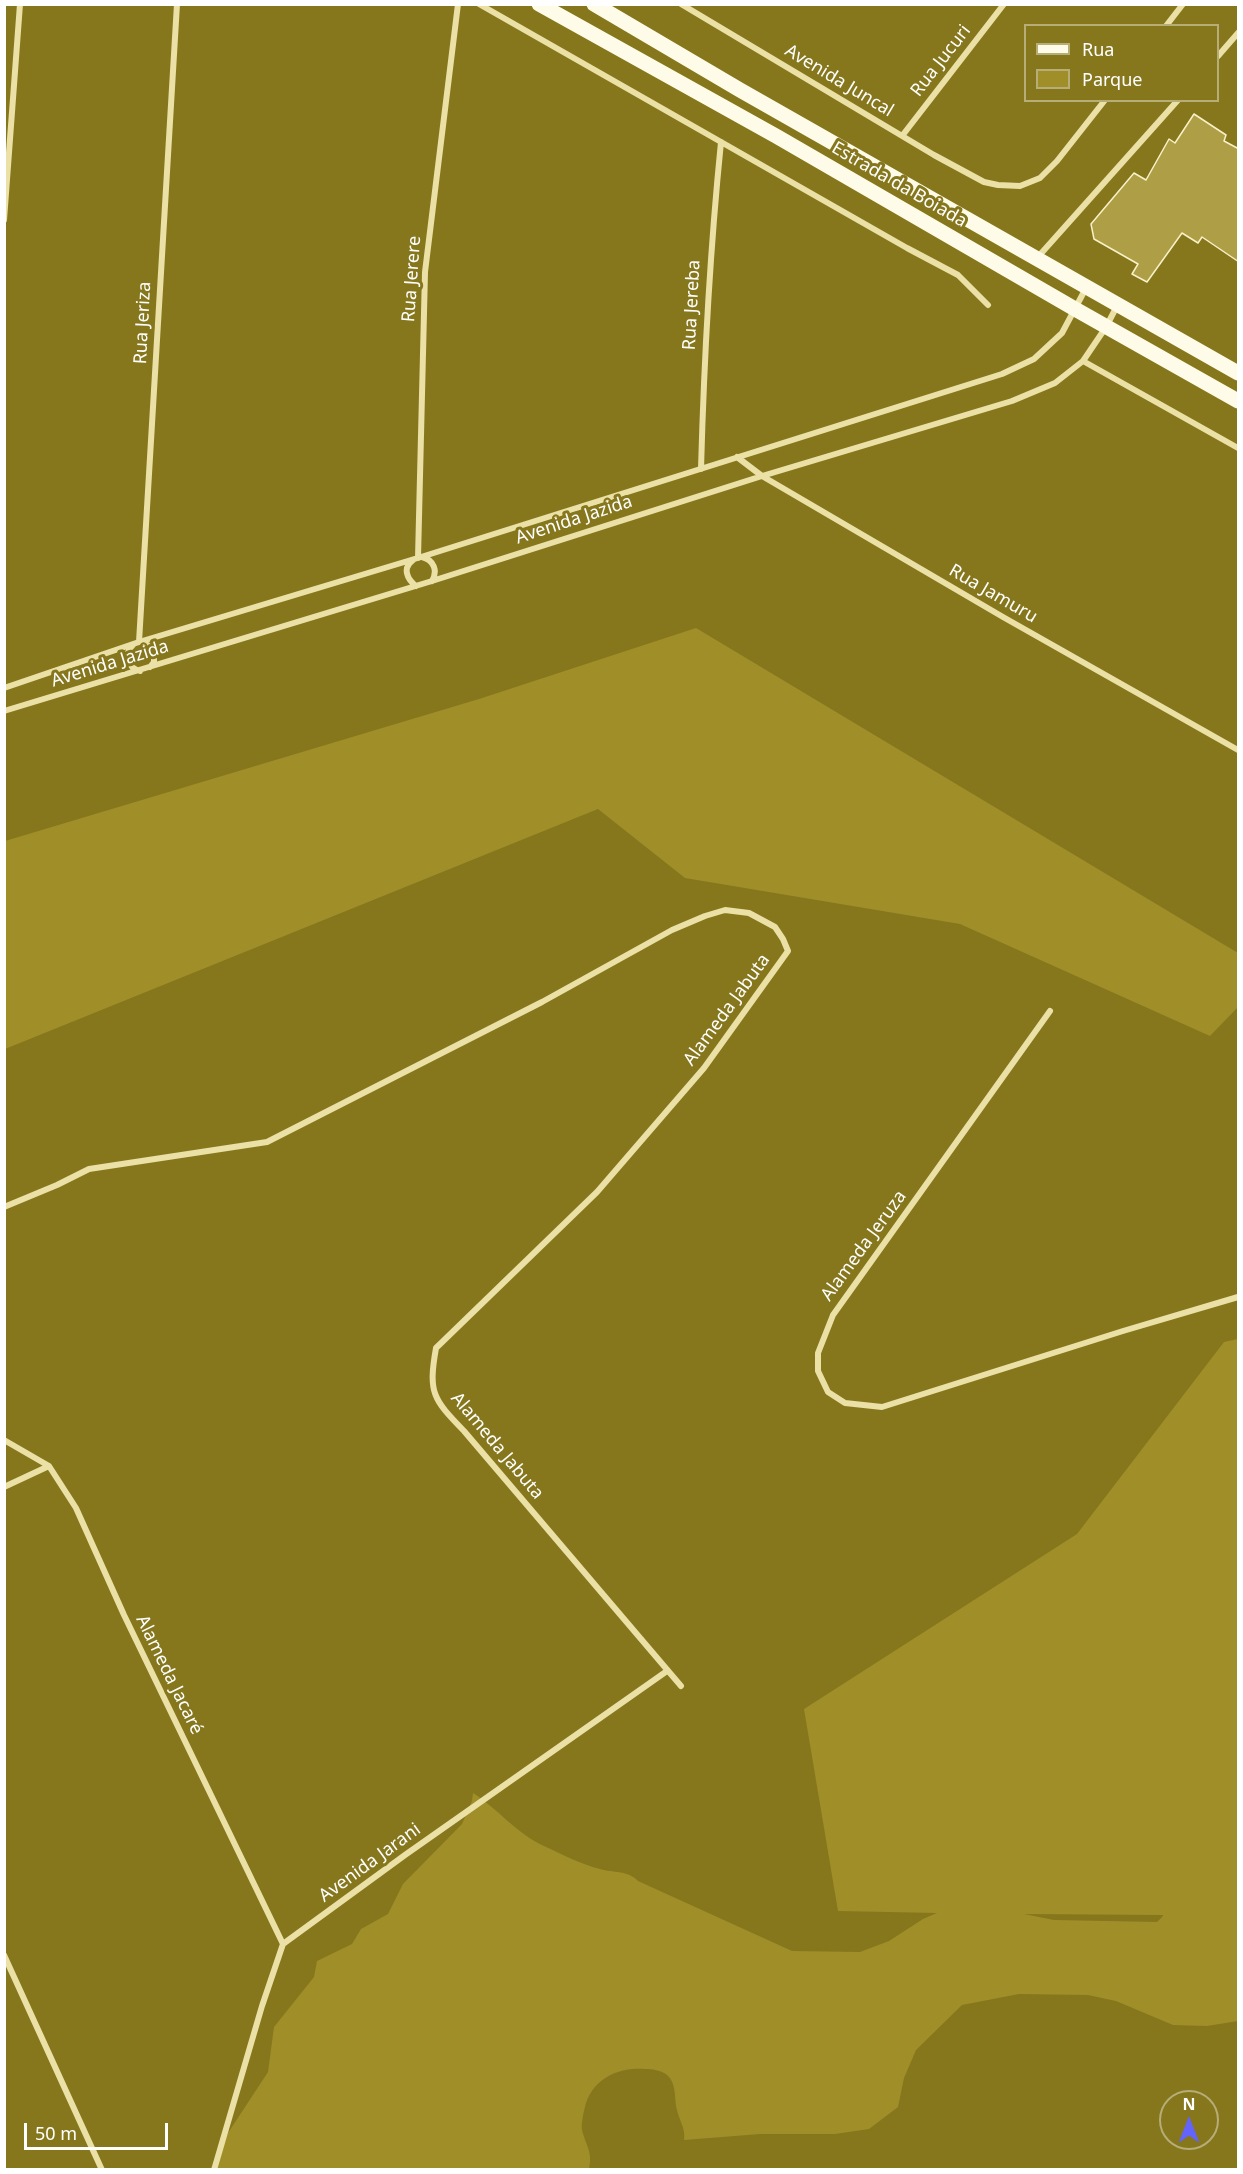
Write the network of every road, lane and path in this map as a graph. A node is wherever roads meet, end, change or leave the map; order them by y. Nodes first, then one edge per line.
1 (20, 4) edge
2 (177, 4) edge
3 (458, 4) edge
4 (479, 4) edge
5 (539, 4) edge
6 (594, 4) edge
7 (681, 4) edge
8 (1004, 4) edge
9 (1183, 4) edge
10 (1168, 24) edge
11 (1239, 33) edge
12 (1219, 55) edge
13 (1103, 102) edge
14 (1176, 102) edge
15 (902, 136) junction
16 (721, 142) junction
17 (4, 220) edge
18 (1037, 259) junction
19 (1087, 287) junction
20 (988, 305) dead end
21 (1118, 306) junction
22 (1075, 309) junction
23 (1106, 327) junction
24 (1083, 361) junction
25 (1239, 373) edge
26 (1239, 401) edge
27 (1239, 447) edge
28 (737, 457) junction
29 (701, 469) junction
30 (762, 476) junction
31 (417, 558) junction
32 (432, 581) junction
33 (416, 586) junction
34 (139, 643) junction
35 (150, 668) junction
36 (141, 671) junction
37 (4, 688) edge
38 (4, 711) edge
39 (1239, 750) edge
40 (1050, 1011) dead end
41 (4, 1207) edge
42 (1239, 1297) edge
43 (4, 1440) edge
44 (49, 1466) junction
45 (4, 1487) edge
46 (667, 1671) junction
47 (681, 1686) dead end
48 (283, 1944) junction
49 (4, 1955) edge
50 (102, 2169) edge
51 (214, 2169) edge

1 - 17 street
2 - 34 street, Rua Jeriza
3 - 31 street, Rua Jerere
4 - 16 street
5 - 22 main road, Estrada da Boiada
6 - 18 main road, Estrada da Boiada
7 - 15 street, Avenida Juncal
8 - 15 street, Rua Jucuri
9 - 10 street
11 - 12 street
13 - 15 street, Avenida Juncal
14 - 18 street
16 - 20 street
16 - 29 street, Rua Jereba
18 - 19 main road, Estrada da Boiada
19 - 21 main road, Estrada da Boiada
19 - 22 street, Avenida Jazida
21 - 23 street, Avenida Jazida
21 - 25 main road, Estrada da Boiada
22 - 23 main road, Estrada da Boiada
22 - 28 street, Avenida Jazida
23 - 24 street, Avenida Jazida
23 - 26 main road, Estrada da Boiada
24 - 27 street
24 - 30 street, Avenida Jazida
28 - 29 street, Avenida Jazida
28 - 30 street, Rua Jamuru
29 - 31 street, Avenida Jazida
30 - 32 street, Avenida Jazida
30 - 39 street, Rua Jamuru
31 - 32 street, Rua Jerere
31 - 33 street, Rua Jerere
31 - 34 street, Avenida Jazida
32 - 33 street, Avenida Jazida
33 - 35 street, Avenida Jazida
34 - 35 street, Rua Jeriza
34 - 36 street, Rua Jeriza
34 - 37 street, Avenida Jazida
35 - 36 street, Avenida Jazida
36 - 38 street, Avenida Jazida
40 - 42 street, Alameda Jeruza
41 - 46 street, Alameda Jabuta
43 - 44 street, Alameda Jacaré
44 - 45 street
44 - 48 street, Alameda Jacaré
46 - 47 street, Alameda Jabuta
46 - 48 street, Avenida Jarani
48 - 51 street
49 - 50 street

